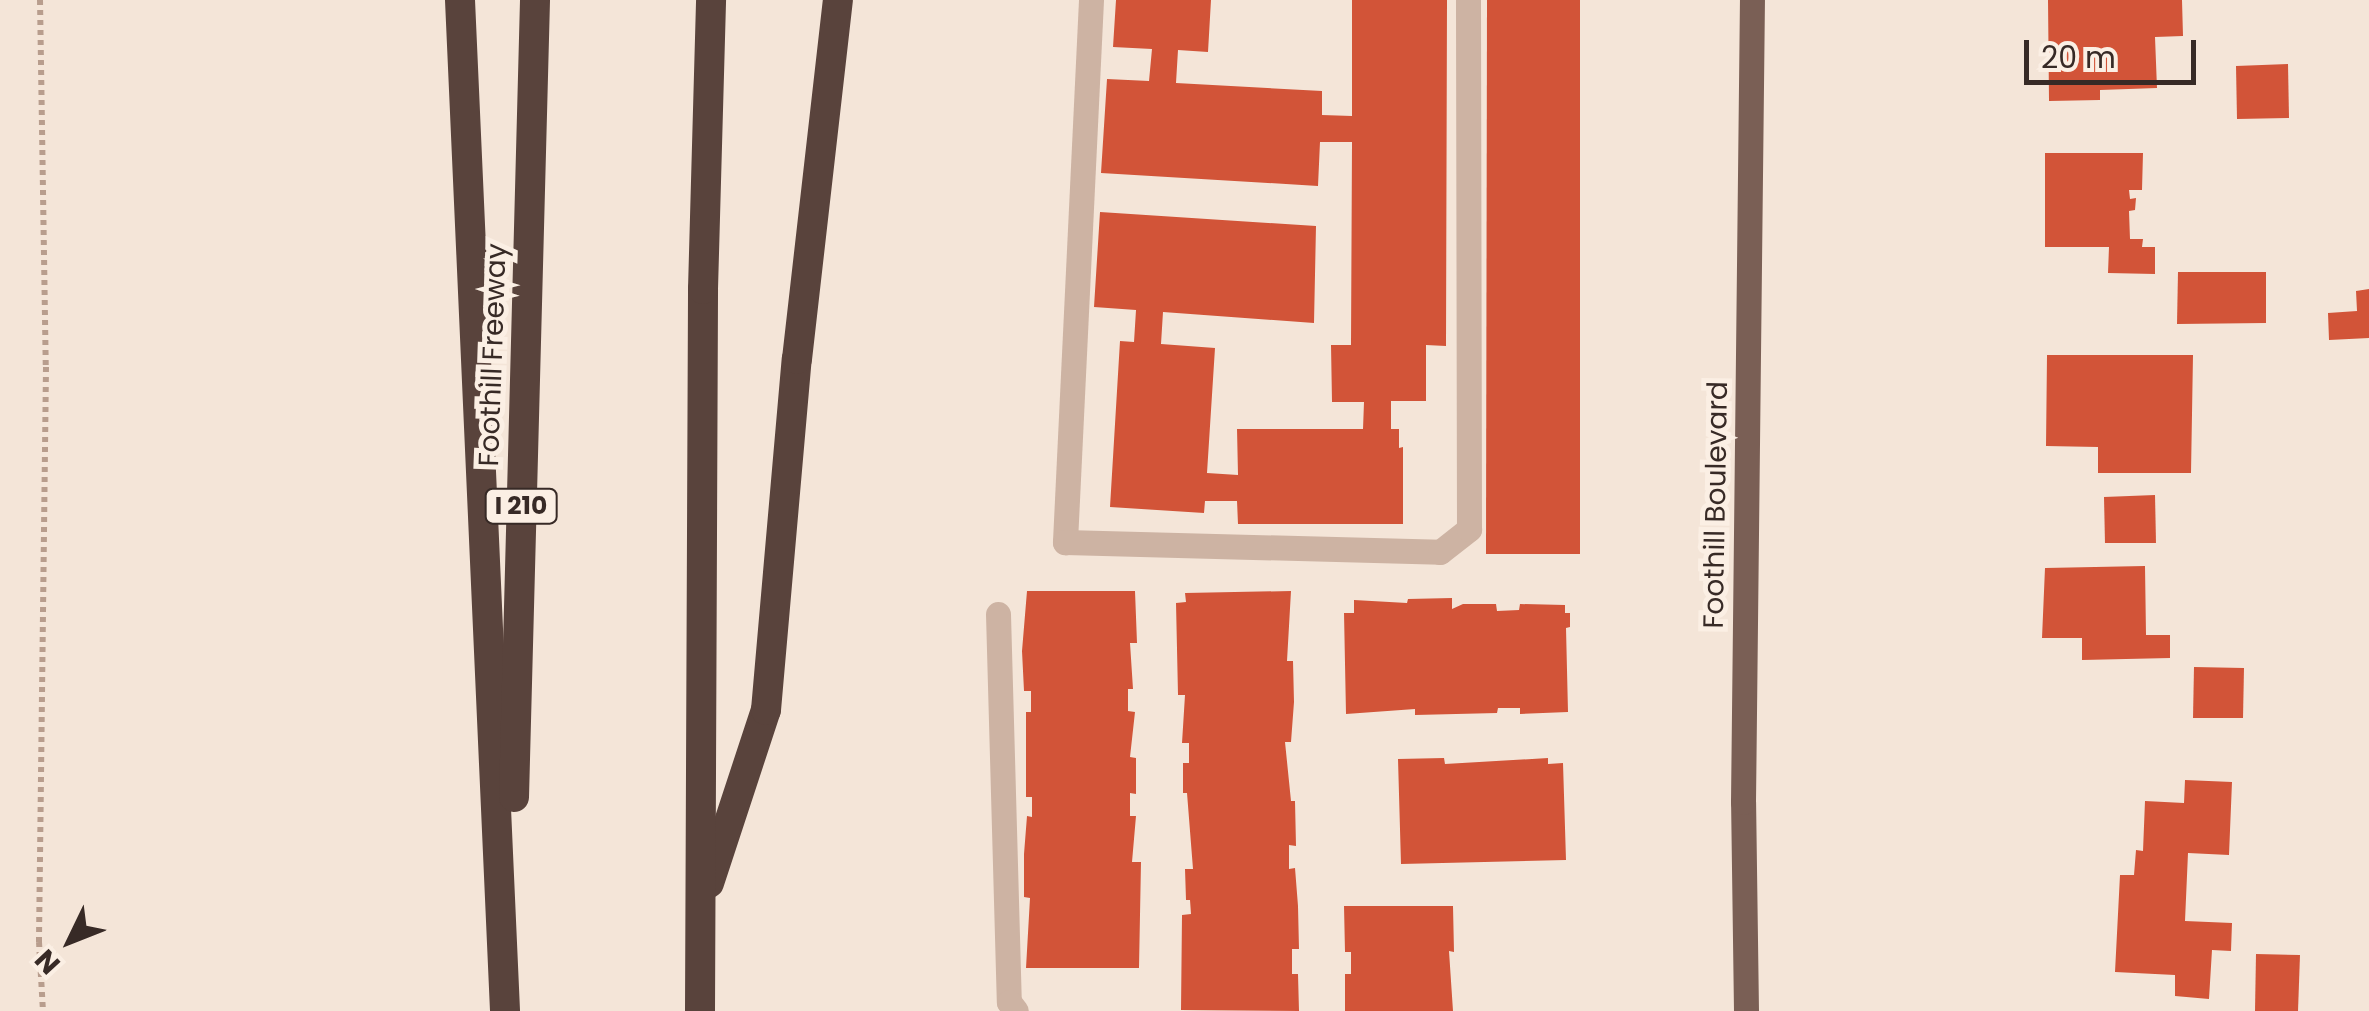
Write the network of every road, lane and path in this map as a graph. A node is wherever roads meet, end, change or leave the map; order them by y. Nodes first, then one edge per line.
1 (40, 0) edge
2 (460, 0) edge
3 (535, 0) edge
4 (711, 0) edge
5 (838, 0) edge
6 (1091, 0) edge
7 (1468, 0) edge
8 (1752, 0) edge
9 (998, 614) dead end
10 (700, 910) junction
11 (42, 1011) edge
12 (506, 1011) edge
13 (700, 1011) edge
14 (1016, 1011) edge
15 (1746, 1011) edge

1 - 11 path
2 - 12 highway
3 - 12 highway, Foothill Freeway / I 210
4 - 10 highway
5 - 10 highway
6 - 7 lane
8 - 15 main road, Foothill Boulevard
9 - 14 lane
10 - 13 highway

